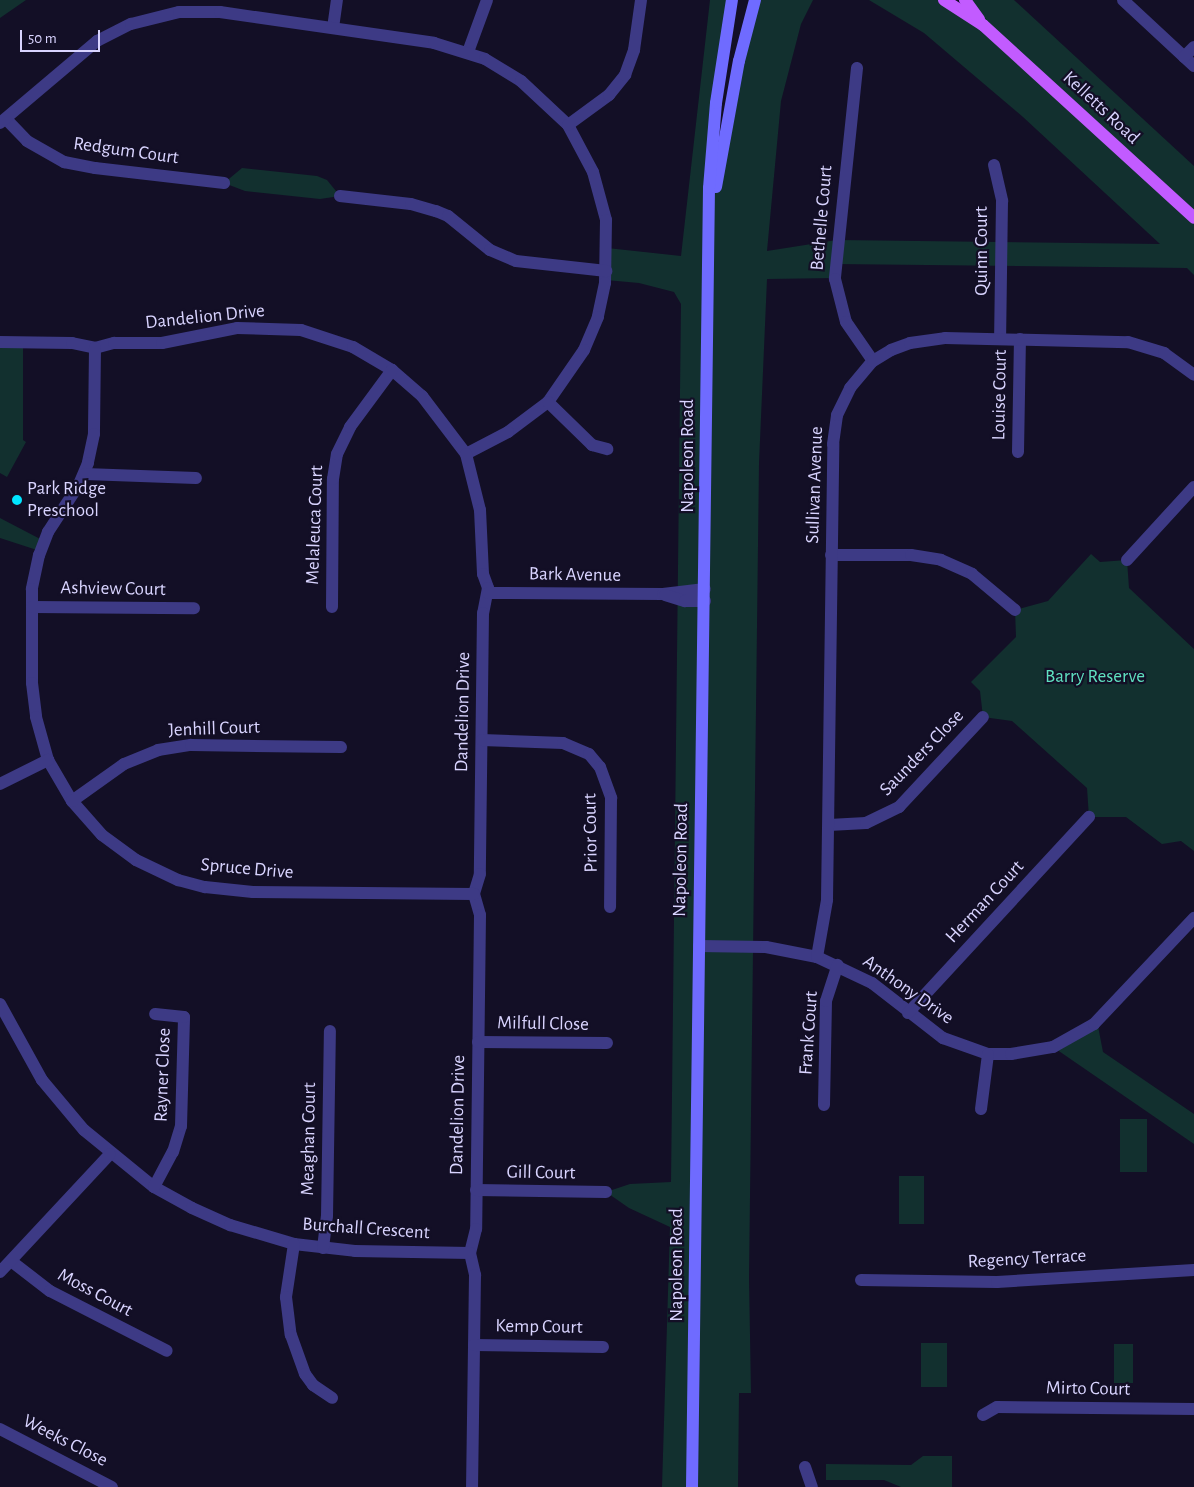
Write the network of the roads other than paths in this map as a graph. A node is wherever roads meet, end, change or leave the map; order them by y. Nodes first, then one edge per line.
1 (336, 0) edge
2 (487, 0) edge
3 (641, 0) edge
4 (732, 0) edge
5 (755, 0) edge
6 (944, 0) edge
7 (965, 0) edge
8 (1123, 0) edge
9 (983, 25) junction
10 (333, 28) junction
11 (1194, 47) edge
12 (468, 52) junction
13 (1184, 57) junction
14 (1194, 66) edge
15 (857, 68) dead end
16 (3, 121) edge
17 (568, 125) junction
18 (994, 165) dead end
19 (224, 183) dead end
20 (340, 196) dead end
21 (1194, 218) edge
22 (710, 234) junction
23 (606, 271) junction
24 (1000, 339) junction
25 (1020, 339) junction
26 (0, 342) edge
27 (95, 348) junction
28 (873, 361) junction
29 (392, 370) junction
30 (1194, 375) edge
31 (548, 402) junction
32 (606, 450) dead end
33 (1018, 452) dead end
34 (466, 454) junction
35 (84, 474) junction
36 (196, 478) dead end
37 (1194, 487) edge
38 (831, 555) junction
39 (1127, 560) dead end
40 (488, 593) junction
41 (706, 595) junction
42 (32, 607) junction
43 (332, 607) dead end
44 (194, 608) dead end
45 (1015, 610) dead end
46 (983, 717) dead end
47 (482, 740) junction
48 (341, 746) dead end
49 (48, 760) junction
50 (0, 784) edge
51 (72, 801) junction
52 (1089, 817) dead end
53 (829, 825) junction
54 (474, 894) junction
55 (610, 907) dead end
56 (1194, 918) edge
57 (699, 946) junction
58 (817, 957) junction
59 (838, 965) junction
60 (0, 1004) edge
61 (908, 1012) junction
62 (155, 1014) dead end
63 (330, 1031) dead end
64 (478, 1042) junction
65 (607, 1043) dead end
66 (988, 1054) junction
67 (824, 1105) dead end
68 (981, 1109) dead end
69 (110, 1154) junction
70 (154, 1187) junction
71 (476, 1190) junction
72 (606, 1192) dead end
73 (294, 1244) junction
74 (323, 1248) junction
75 (470, 1253) junction
76 (11, 1261) junction
77 (1194, 1270) edge
78 (0, 1272) edge
79 (861, 1280) dead end
80 (474, 1345) junction
81 (603, 1347) dead end
82 (167, 1352) dead end
83 (332, 1398) dead end
84 (1194, 1409) edge
85 (983, 1415) dead end
86 (0, 1429) edge
87 (805, 1467) dead end
88 (112, 1487) edge
89 (472, 1487) edge
90 (692, 1487) edge
91 (812, 1487) edge

1 - 10 street
2 - 12 street
3 - 17 street
4 - 22 main road, Napoleon Road
5 - 22 main road, Napoleon Road
6 - 9 main road, Kelletts Road
7 - 9 main road, Kelletts Road
8 - 13 street
9 - 21 main road, Kelletts Road
10 - 12 street
10 - 16 street
11 - 13 street
12 - 17 street
13 - 14 street
15 - 28 street, Bethelle Court
16 - 19 street, Redgum Court
17 - 23 street
18 - 24 street, Quinn Court
20 - 23 street
22 - 41 main road, Napoleon Road
23 - 31 street
24 - 25 street, Sullivan Avenue
24 - 28 street, Sullivan Avenue
25 - 30 street, Sullivan Avenue
25 - 33 street, Louise Court
26 - 27 street, Dandelion Drive
27 - 29 street, Dandelion Drive
27 - 35 street, Spruce Drive
28 - 38 street, Sullivan Avenue
29 - 34 street, Dandelion Drive
29 - 43 street, Melaleuca Court
31 - 32 street
31 - 34 street
34 - 40 street, Dandelion Drive
35 - 36 street
35 - 42 street, Spruce Drive
37 - 39 street
38 - 45 street
38 - 53 street, Sullivan Avenue
40 - 41 street, Bark Avenue
40 - 47 street, Dandelion Drive
41 - 57 main road, Napoleon Road
42 - 44 street, Ashview Court
42 - 49 street, Spruce Drive
46 - 53 street, Saunders Close
47 - 54 street, Dandelion Drive
47 - 55 street, Prior Court
48 - 51 street, Jenhill Court
49 - 50 street
49 - 51 street, Spruce Drive
51 - 54 street, Spruce Drive
52 - 61 street, Herman Court
53 - 58 street, Sullivan Avenue
54 - 64 street, Dandelion Drive
56 - 66 street, Anthony Drive
57 - 58 street, Anthony Drive
57 - 90 main road, Napoleon Road
58 - 59 street, Anthony Drive
59 - 61 street, Anthony Drive
59 - 67 street, Frank Court
60 - 69 street, Burchall Crescent
61 - 66 street, Anthony Drive
62 - 70 street, Rayner Close
63 - 74 street, Meaghan Court
64 - 65 street, Milfull Close
64 - 71 street, Dandelion Drive
66 - 68 street
69 - 70 street, Burchall Crescent
69 - 76 street
70 - 73 street, Burchall Crescent
71 - 72 street, Gill Court
71 - 75 street, Dandelion Drive
73 - 74 street, Burchall Crescent
73 - 83 street
74 - 75 street, Burchall Crescent
75 - 80 street, Dandelion Drive
76 - 78 street
76 - 82 street, Moss Court
77 - 79 street, Regency Terrace
80 - 81 street, Kemp Court
80 - 89 street, Dandelion Drive
84 - 85 street, Mirto Court
86 - 88 street, Weeks Close
87 - 91 street

